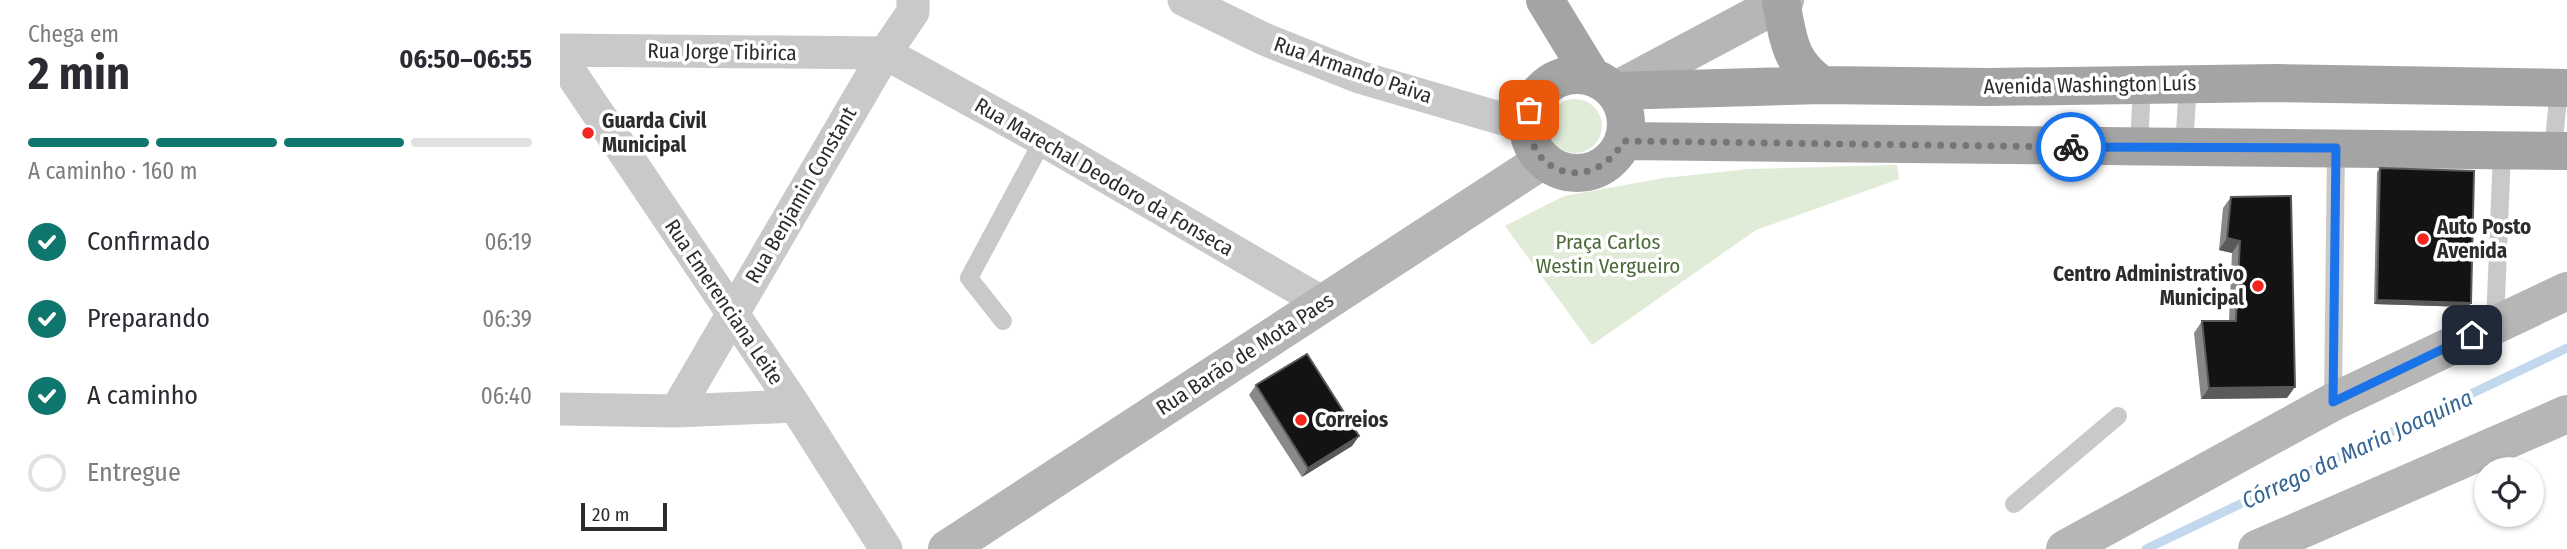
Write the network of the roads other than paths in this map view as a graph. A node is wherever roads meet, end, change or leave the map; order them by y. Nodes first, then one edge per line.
1 (913, 0) edge
2 (1184, 0) edge
3 (1545, 0) edge
4 (1783, 1) edge
5 (560, 50) edge
6 (885, 53) junction
7 (560, 57) edge
8 (1603, 84) junction
9 (2142, 84) junction
10 (2188, 84) junction
11 (1822, 85) junction
12 (2563, 88) edge
13 (1527, 125) junction
14 (1043, 140) junction
15 (1624, 141) junction
16 (2139, 147) junction
17 (2184, 147) junction
18 (2336, 148) junction
19 (2502, 150) junction
20 (2560, 151) edge
21 (1543, 160) junction
22 (2567, 291) edge
23 (1323, 303) junction
24 (731, 315) junction
25 (1003, 321) dead end
26 (2495, 324) junction
27 (2333, 402) junction
28 (794, 405) junction
29 (560, 409) edge
30 (676, 411) junction
31 (2567, 414) edge
32 (2119, 416) dead end
33 (2014, 504) dead end
34 (886, 549) edge
35 (947, 549) edge
36 (2065, 549) edge
37 (2257, 549) edge

1 - 6 street, Rua Benjamin Constant
2 - 13 street, Rua Armando Paiva
3 - 8 main road
4 - 8 main road
4 - 11 main road
5 - 6 street, Rua Jorge Tibirica
6 - 14 street, Rua Marechal Deodoro da Fonseca
6 - 24 street, Rua Benjamin Constant
7 - 24 street, Rua Emerenciana Leite
8 - 11 main road, Avenida Washington Luís
8 - 13 main road
8 - 15 main road
9 - 10 main road, Avenida Washington Luís
9 - 11 main road, Avenida Washington Luís
9 - 16 lane
10 - 12 main road, Avenida Washington Luís
10 - 17 lane
12 - 20 lane
13 - 21 main road
14 - 23 street, Rua Marechal Deodoro da Fonseca
14 - 25 lane
15 - 16 main road
15 - 21 main road
16 - 17 main road
17 - 18 main road
18 - 19 main road
18 - 27 lane
19 - 20 main road
19 - 26 lane
21 - 23 main road, Rua Barão de Mota Paes
22 - 26 main road
23 - 35 main road, Rua Barão de Mota Paes
24 - 28 street, Rua Emerenciana Leite
24 - 30 street, Rua Benjamin Constant
26 - 27 main road
27 - 36 main road
28 - 30 street
28 - 34 street, Rua Emerenciana Leite
29 - 30 street
31 - 37 main road
32 - 33 lane

